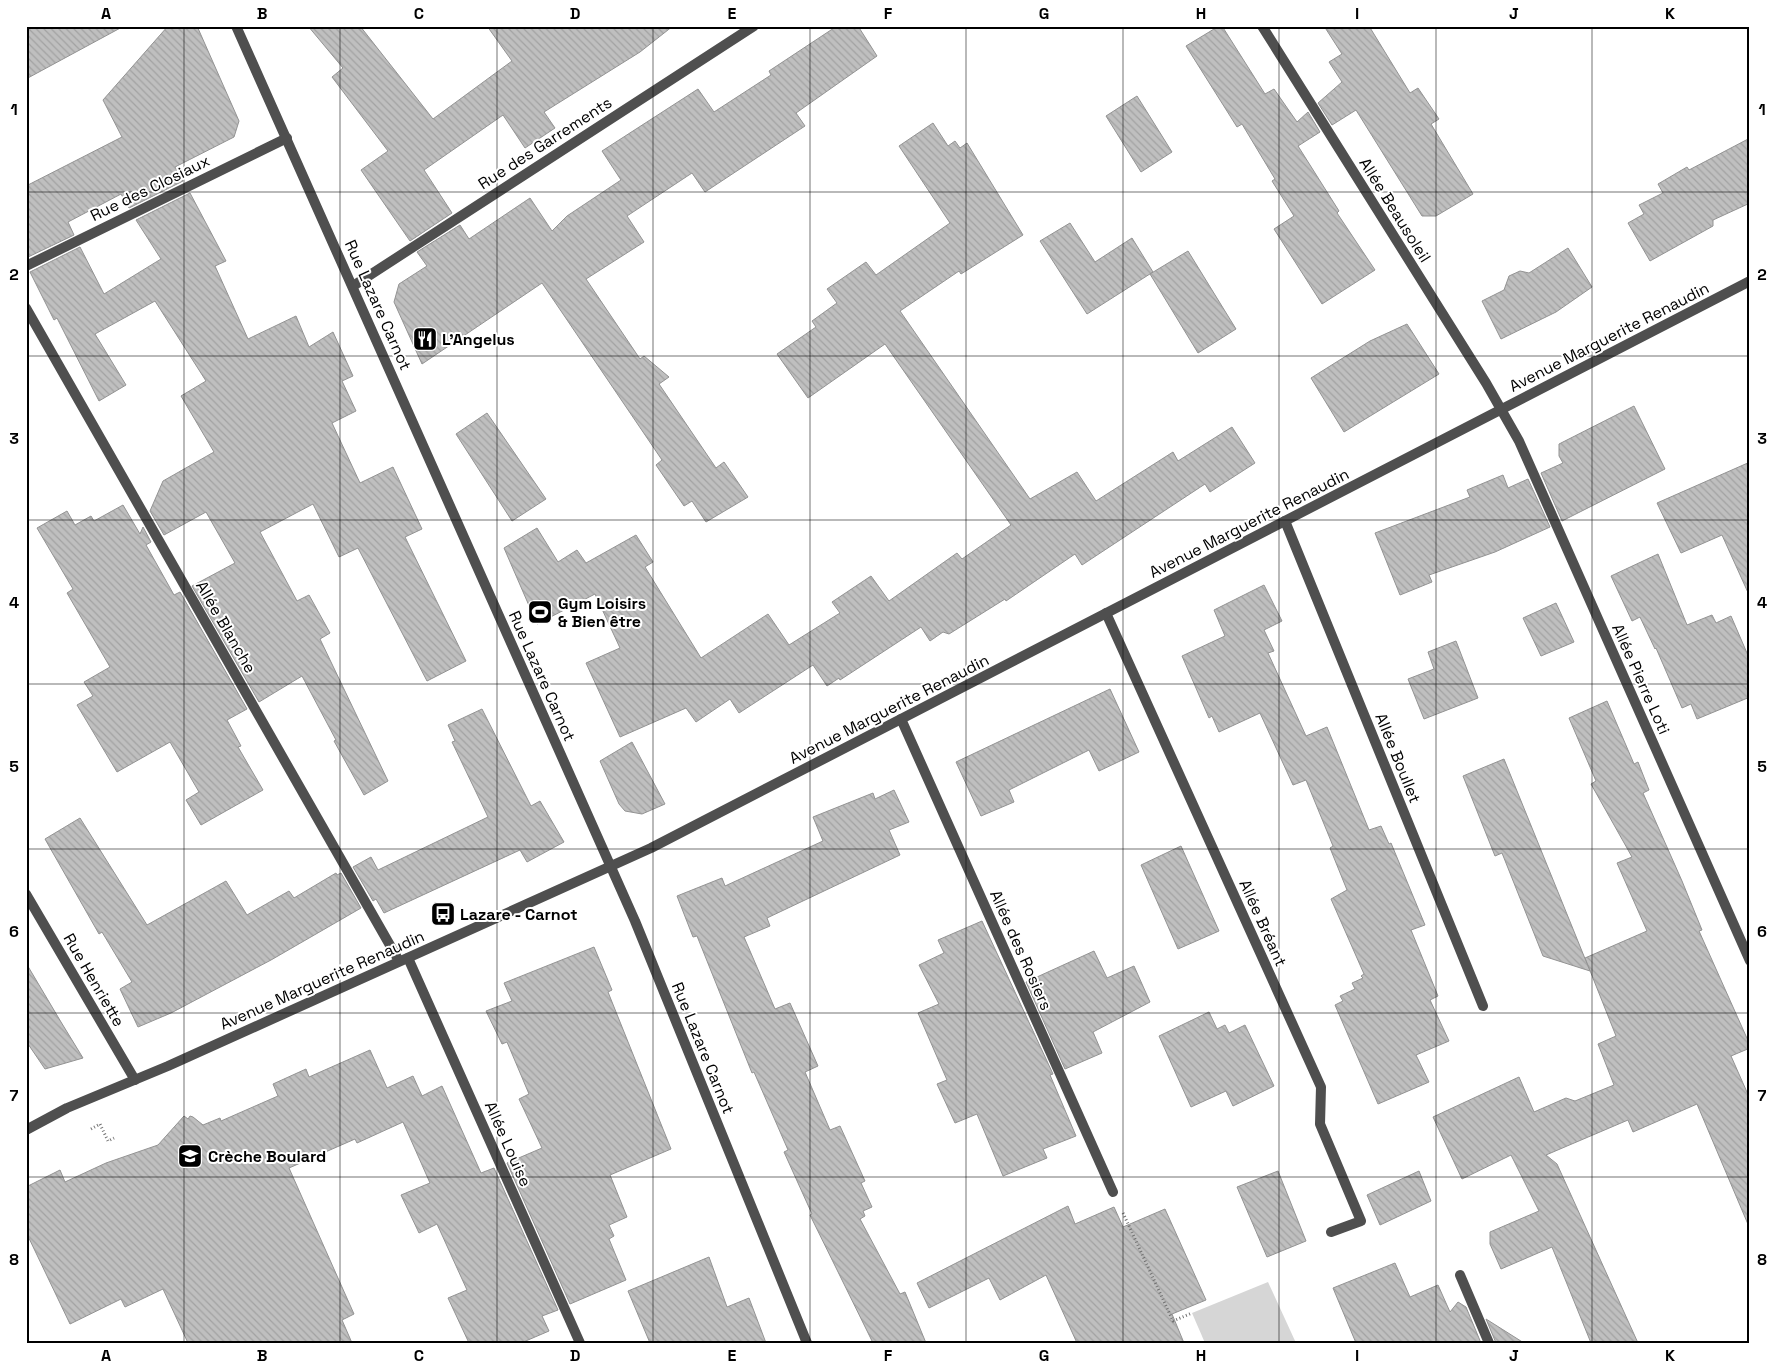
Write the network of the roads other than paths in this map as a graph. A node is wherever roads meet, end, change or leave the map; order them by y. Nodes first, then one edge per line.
1 (236, 26) edge
2 (754, 26) edge
3 (1262, 26) edge
4 (287, 138) junction
5 (26, 266) edge
6 (1750, 281) edge
7 (353, 286) junction
8 (26, 308) edge
9 (1501, 410) junction
10 (1285, 521) junction
11 (1106, 613) junction
12 (901, 719) junction
13 (611, 868) junction
14 (26, 894) edge
15 (404, 959) junction
16 (1750, 961) edge
17 (1483, 1006) dead end
18 (135, 1080) junction
19 (26, 1130) edge
20 (1114, 1192) road end
21 (1331, 1232) dead end
22 (1460, 1275) dead end
23 (580, 1343) edge
24 (807, 1343) edge
25 (1489, 1343) edge

1 - 4 street, Rue Lazare Carnot
2 - 7 street, Rue des Garrements
3 - 9 street, Allée Beausoleil
4 - 5 street, Rue des Closiaux
4 - 7 street, Rue Lazare Carnot
6 - 9 street, Avenue Marguerite Renaudin
7 - 13 street, Rue Lazare Carnot
8 - 15 street, Allée Blanche
9 - 10 street, Avenue Marguerite Renaudin
9 - 16 street, Allée Pierre Loti
10 - 11 street, Avenue Marguerite Renaudin
10 - 17 street, Allée Boullet
11 - 12 street, Avenue Marguerite Renaudin
11 - 21 street, Allée Bréant
12 - 13 street, Avenue Marguerite Renaudin
12 - 20 street, Allée des Rosiers
13 - 15 street, Avenue Marguerite Renaudin
13 - 24 street, Rue Lazare Carnot
14 - 18 street, Rue Henriette
15 - 18 street, Avenue Marguerite Renaudin
15 - 23 street, Allée Louise
18 - 19 street, Avenue Marguerite Renaudin
22 - 25 street

